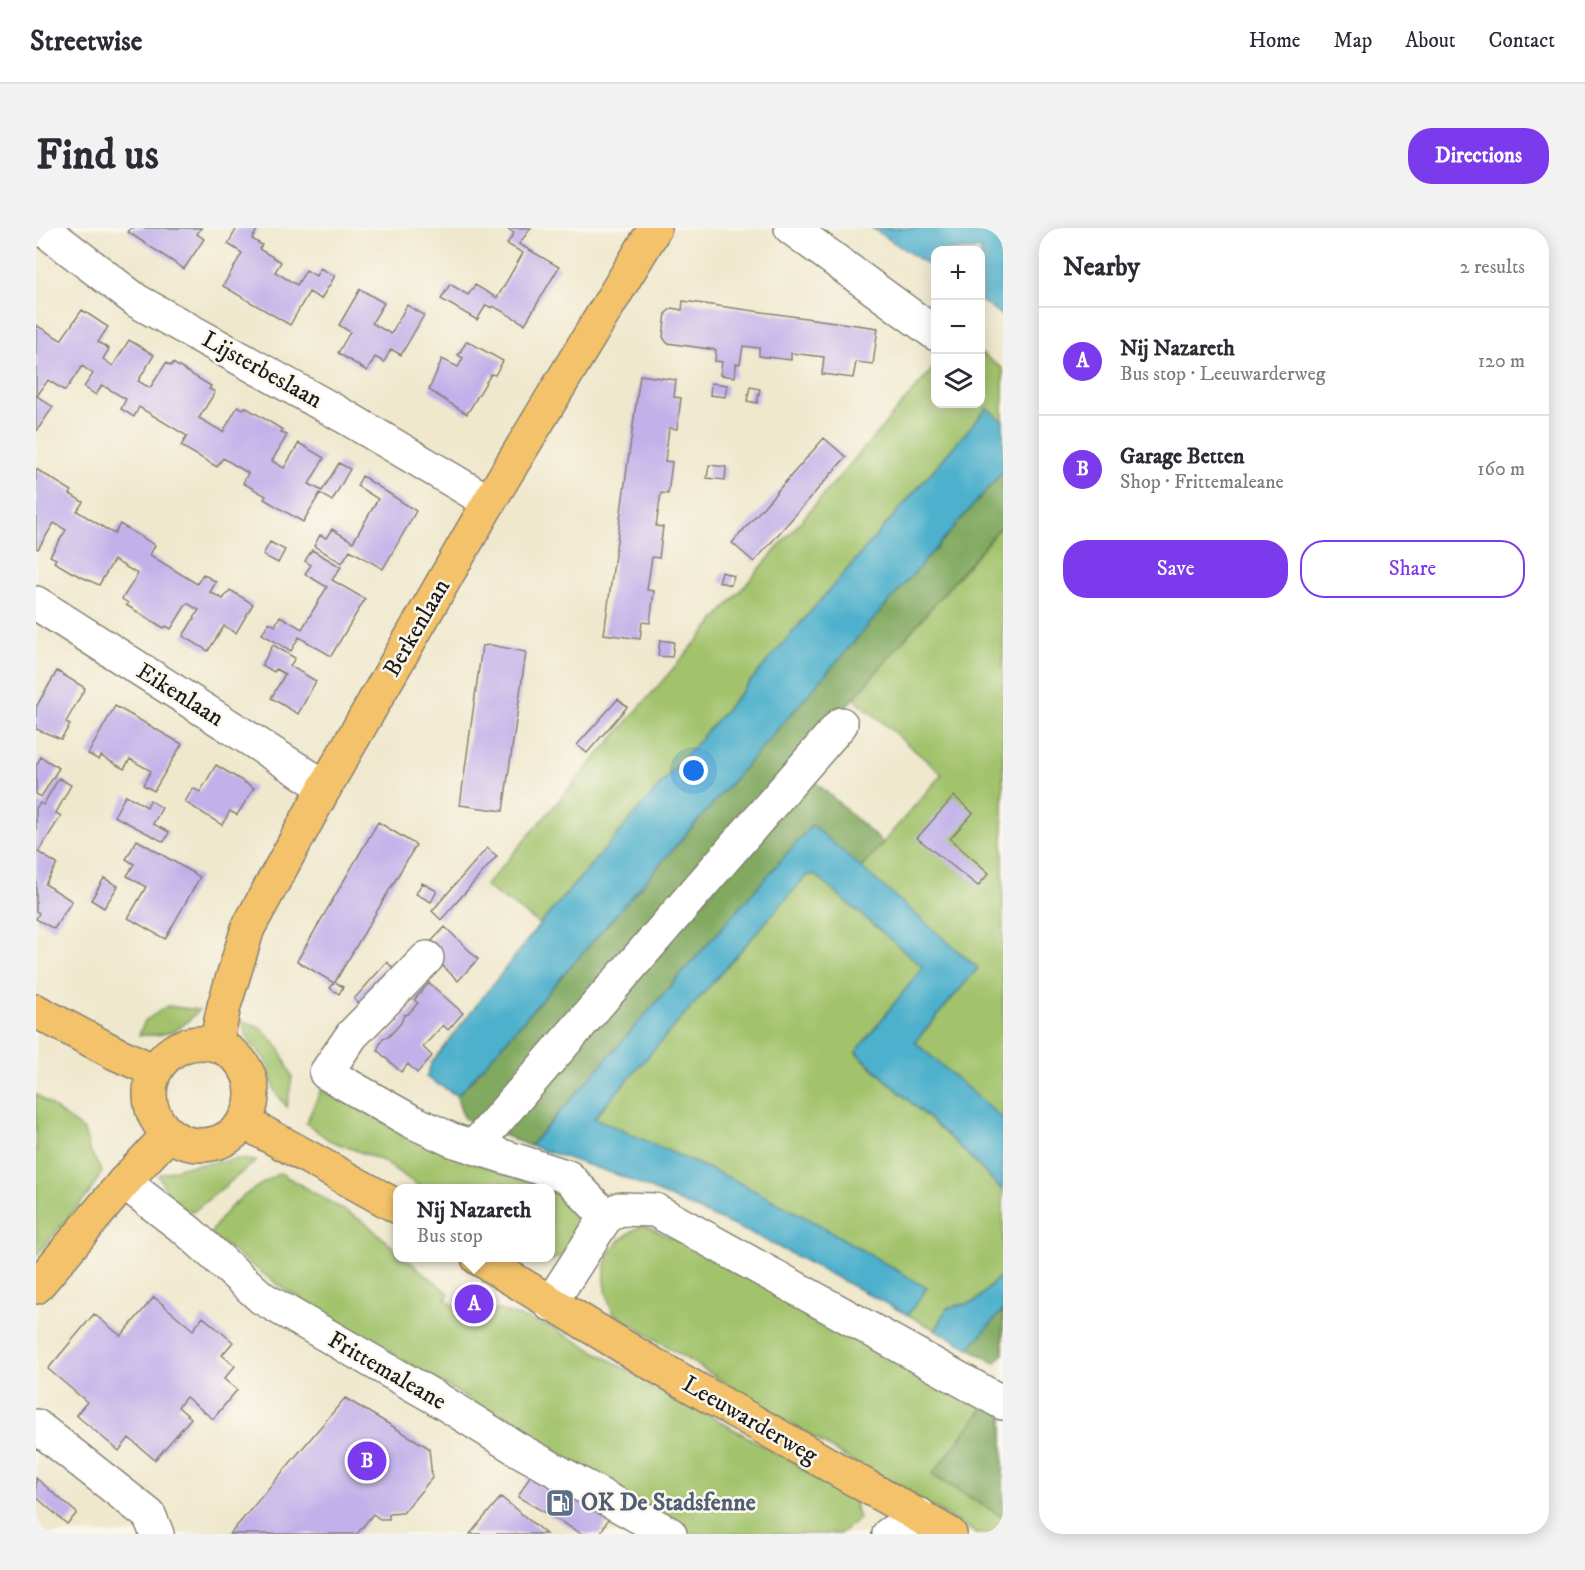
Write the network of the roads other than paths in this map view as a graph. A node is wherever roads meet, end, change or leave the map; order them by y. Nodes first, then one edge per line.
1 (42, 228) edge
2 (655, 228) edge
3 (791, 228) edge
4 (931, 330) edge
5 (489, 502) junction
6 (36, 603) edge
7 (841, 724) dead end
8 (325, 787) junction
9 (427, 958) dead end
10 (36, 1011) edge
11 (216, 1045) junction
12 (155, 1071) junction
13 (244, 1122) junction
14 (169, 1134) junction
15 (474, 1147) junction
16 (124, 1182) junction
17 (393, 1204) edge
18 (606, 1217) junction
19 (486, 1262) edge
20 (36, 1287) edge
21 (550, 1304) junction
22 (1003, 1403) edge
23 (36, 1426) edge
24 (920, 1515) junction
25 (157, 1534) edge
26 (670, 1534) edge
27 (889, 1534) edge
28 (950, 1534) edge

1 - 5 street, Lijsterbeslaan
2 - 5 main road, Berkenlaan
3 - 4 street
5 - 8 main road, Berkenlaan
6 - 8 street, Eikenlaan
7 - 15 street
8 - 11 main road, Berkenlaan
9 - 15 street
10 - 12 main road
11 - 12 main road
11 - 13 main road
12 - 14 main road
13 - 14 main road
13 - 17 main road
14 - 16 main road
15 - 18 street
16 - 20 main road
16 - 26 street, Frittemaleane
18 - 21 street
18 - 22 street
19 - 21 main road, Leeuwarderweg
21 - 24 main road, Leeuwarderweg
23 - 25 street
24 - 27 street
24 - 28 main road, Leeuwarderweg

